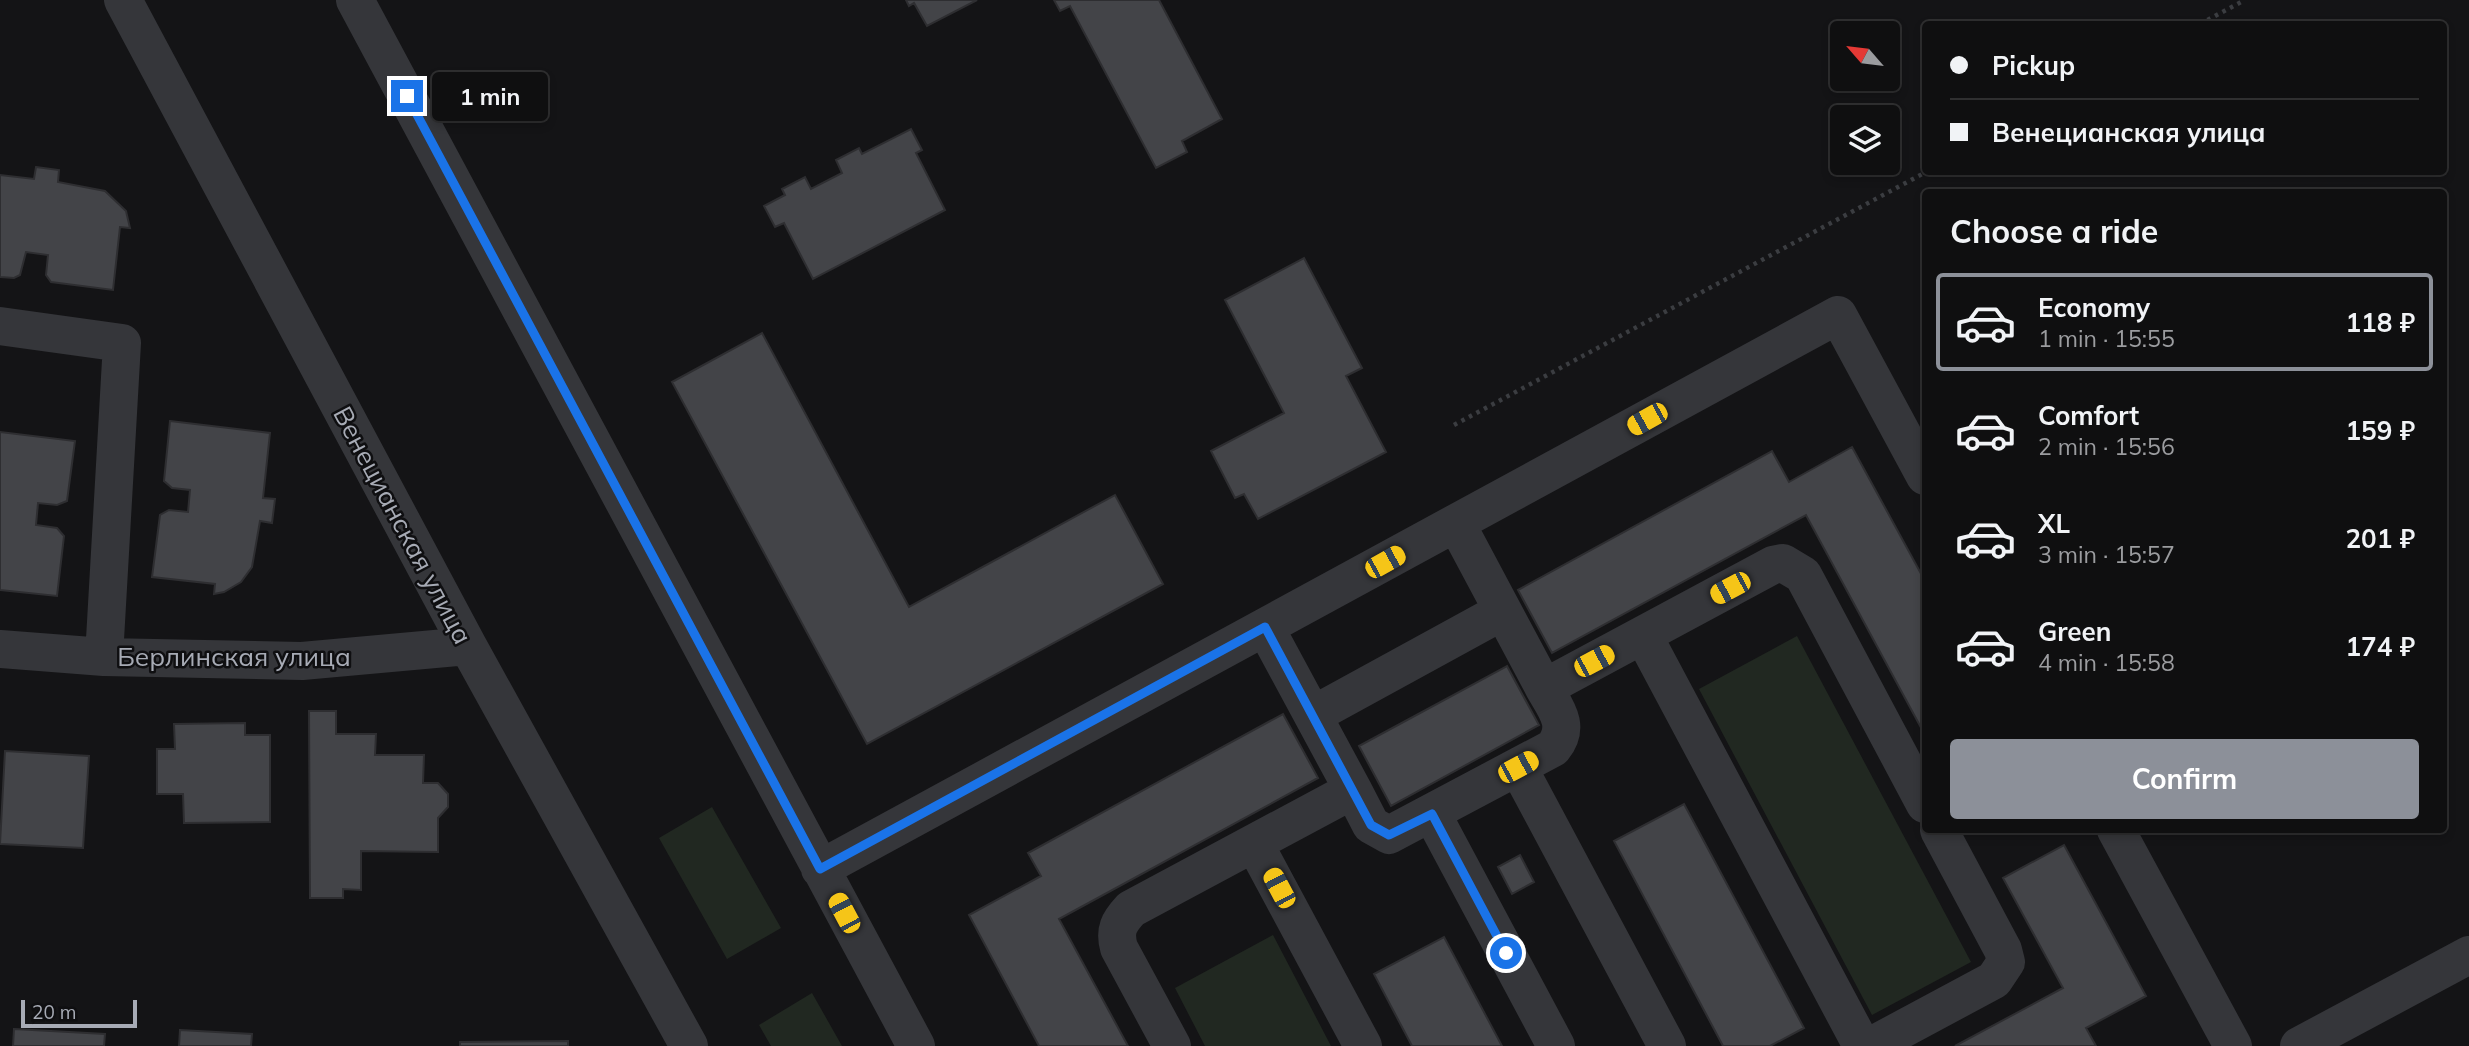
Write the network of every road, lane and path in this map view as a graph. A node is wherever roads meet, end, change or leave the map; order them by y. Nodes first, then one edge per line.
1 (122, 0) edge
2 (355, 0) edge
3 (2245, 0) edge
4 (2206, 21) edge
5 (1922, 174) edge
6 (0, 326) edge
7 (1454, 425) dead end
8 (1922, 470) edge
9 (1456, 523) junction
10 (1503, 611) junction
11 (1265, 627) junction
12 (1643, 635) junction
13 (468, 646) junction
14 (0, 649) edge
15 (104, 657) junction
16 (1544, 688) junction
17 (1313, 715) junction
18 (1518, 767) junction
19 (1353, 790) junction
20 (1922, 798) edge
21 (1432, 814) junction
22 (1941, 833) edge
23 (2118, 833) edge
24 (1255, 843) junction
25 (820, 869) junction
26 (2469, 954) edge
27 (2344, 1036) edge
28 (689, 1046) edge
29 (916, 1046) edge
30 (1172, 1046) edge
31 (1363, 1046) edge
32 (1556, 1046) edge
33 (1667, 1046) edge
34 (1862, 1046) edge
35 (1871, 1046) edge
36 (2233, 1046) edge
37 (2300, 1046) edge

1 - 13 street, Венецианская улица
2 - 25 street
3 - 4 path
5 - 7 path
6 - 15 street
8 - 9 street
9 - 10 street
9 - 11 street
10 - 16 street
10 - 17 street
11 - 17 street
11 - 25 street
12 - 16 street
12 - 20 street
12 - 34 street
13 - 15 street, Берлинская улица
13 - 28 street, Венецианская улица
14 - 15 street, Берлинская улица
16 - 18 street
17 - 19 street
18 - 21 street
18 - 33 street
19 - 21 street
19 - 24 street
21 - 32 street
22 - 35 street
23 - 36 street
24 - 30 street
24 - 31 street
25 - 29 street
26 - 27 street
27 - 37 street

